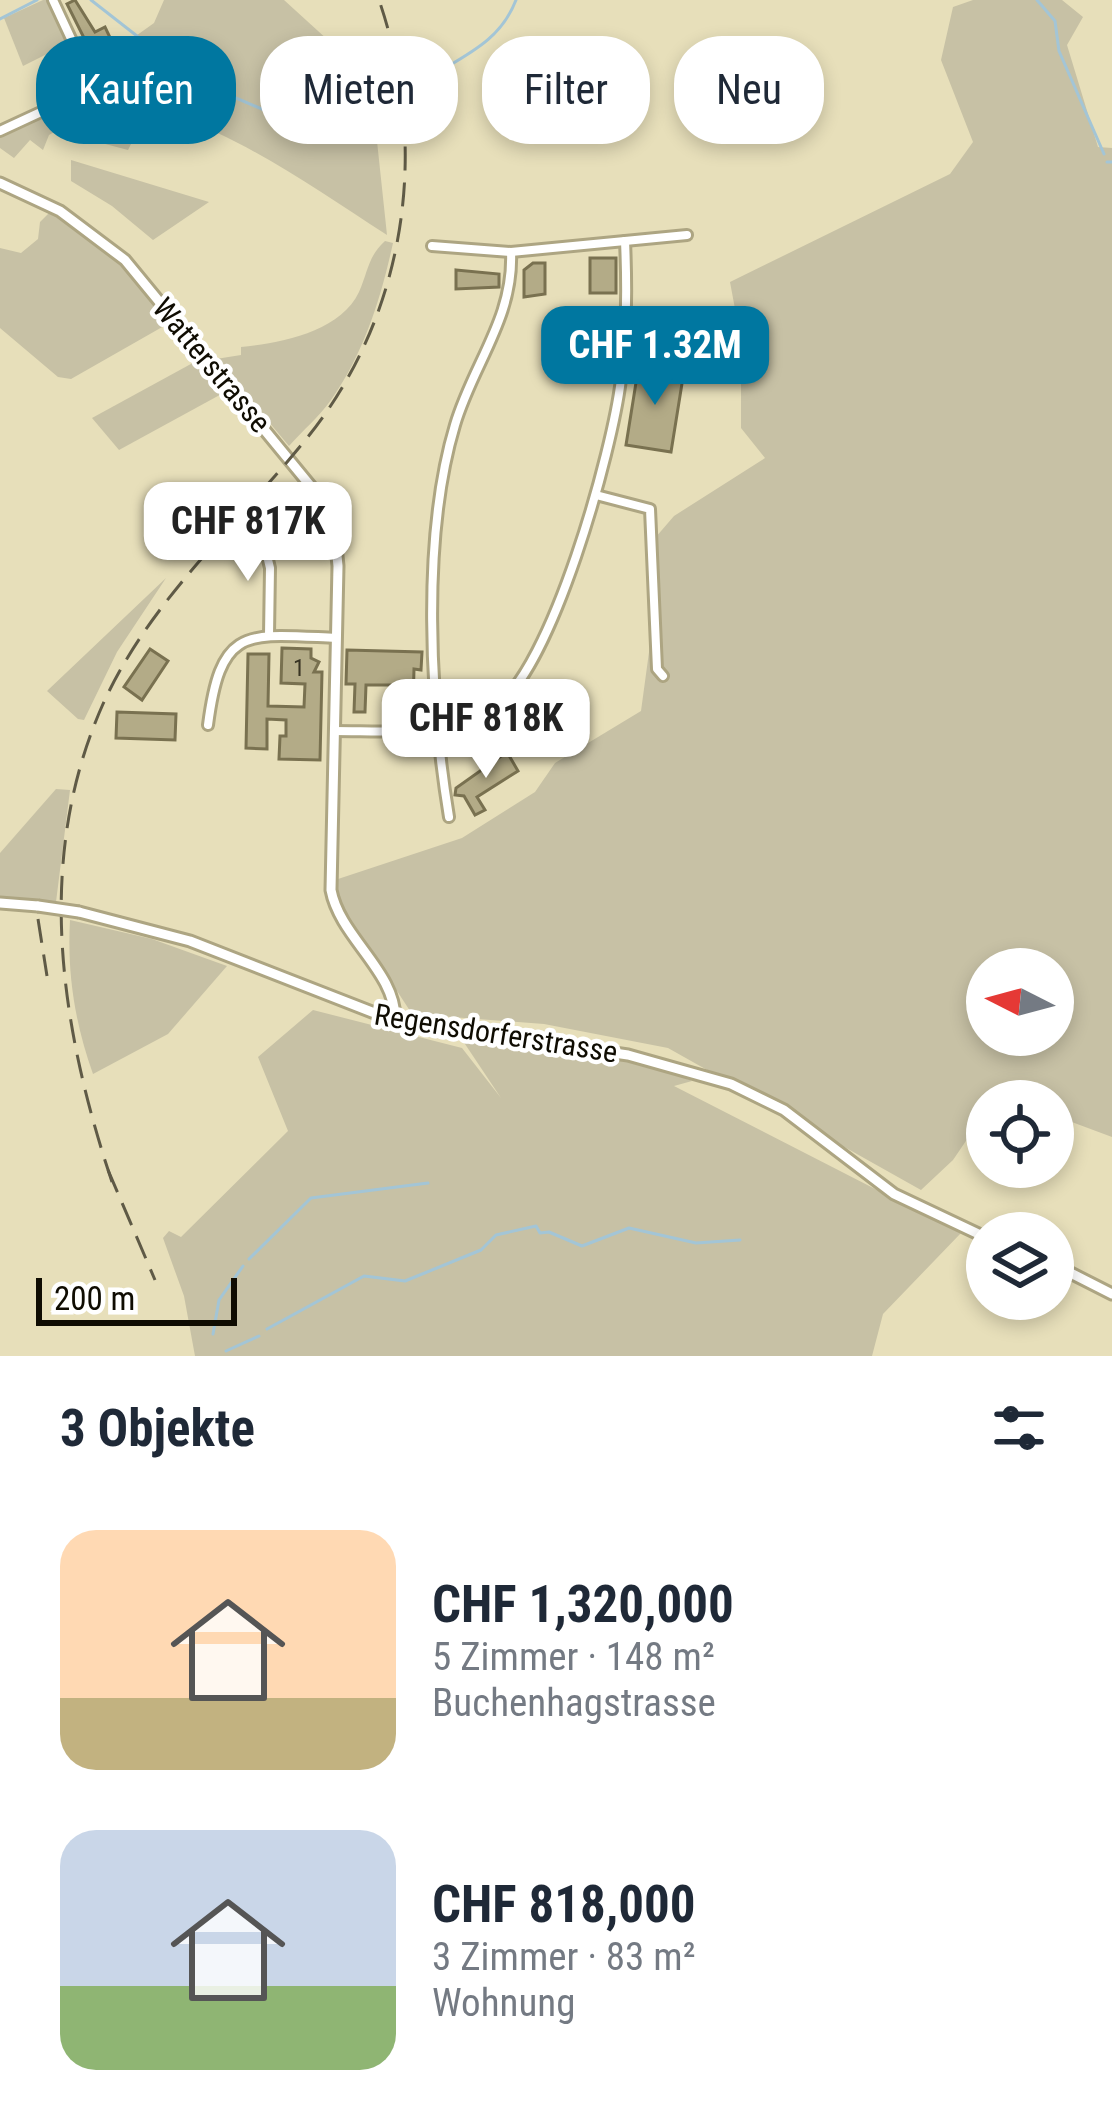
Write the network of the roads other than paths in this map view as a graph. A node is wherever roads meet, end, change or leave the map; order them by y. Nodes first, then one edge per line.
1 (53, 0) edge
2 (0, 131) edge
3 (0, 183) edge
4 (687, 235) dead end
5 (625, 242) junction
6 (431, 246) dead end
7 (511, 252) junction
8 (596, 495) junction
9 (260, 527) dead end
10 (269, 635) junction
11 (336, 638) junction
12 (663, 676) dead end
13 (517, 688) junction
14 (208, 725) dead end
15 (334, 730) junction
16 (434, 730) junction
17 (577, 734) dead end
18 (449, 817) dead end
19 (0, 903) edge
20 (395, 1021) junction
21 (966, 1229) edge
22 (1074, 1275) edge
23 (1112, 1294) edge

1 - 2 street
3 - 11 street, Watterstrasse
4 - 5 street
5 - 7 street
5 - 8 street
6 - 7 street
7 - 16 street
8 - 12 street
8 - 13 street
9 - 10 street
10 - 11 street
10 - 14 street
11 - 15 street, Watterstrasse
13 - 16 street
13 - 17 street
15 - 16 street
15 - 20 street, Watterstrasse
16 - 18 street
19 - 20 street, Regensdorferstrasse, bridge
20 - 21 street, Regensdorferstrasse
22 - 23 street

